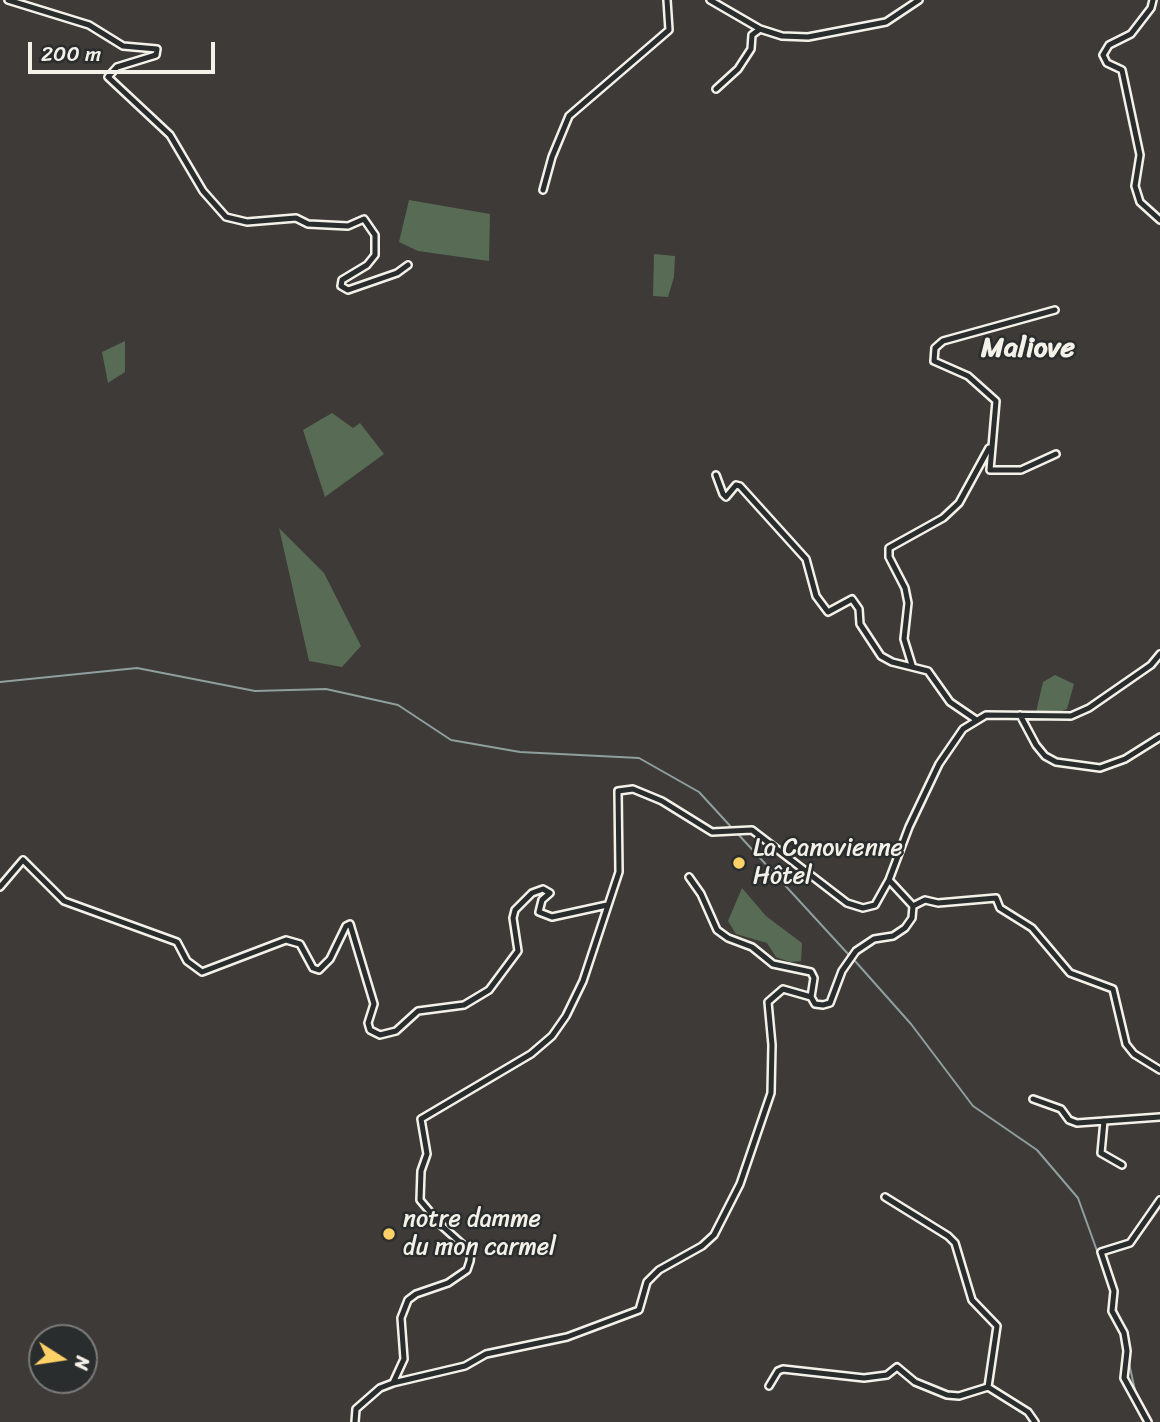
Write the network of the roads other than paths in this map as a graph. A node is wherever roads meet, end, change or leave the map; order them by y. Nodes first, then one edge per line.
1 (8, 0) edge
2 (667, 0) edge
3 (710, 0) edge
4 (919, 0) edge
5 (1153, 0) edge
6 (760, 29) junction
7 (716, 89) dead end
8 (543, 190) dead end
9 (1160, 220) edge
10 (408, 265) dead end
11 (1055, 310) dead end
12 (989, 449) junction
13 (1056, 454) dead end
14 (716, 475) dead end
15 (1160, 654) edge
16 (912, 665) junction
17 (1020, 715) junction
18 (975, 719) junction
19 (1160, 737) edge
20 (689, 877) dead end
21 (889, 880) junction
22 (0, 887) edge
23 (607, 905) junction
24 (913, 906) junction
25 (811, 997) junction
26 (1160, 1070) edge
27 (1033, 1099) dead end
28 (1160, 1117) edge
29 (1104, 1121) junction
30 (1122, 1165) dead end
31 (885, 1197) dead end
32 (1160, 1200) edge
33 (393, 1383) junction
34 (769, 1386) dead end
35 (988, 1387) junction
36 (355, 1422) edge
37 (1035, 1422) edge
38 (1148, 1422) edge

1 - 10 street
2 - 8 street
3 - 6 street
4 - 6 street
5 - 9 street
6 - 7 street
11 - 12 street
12 - 13 street
12 - 16 street
14 - 16 street
15 - 17 street
16 - 18 street
17 - 18 street
17 - 19 street
18 - 21 street
20 - 25 street
21 - 23 street
21 - 24 street
22 - 23 street
23 - 33 street
24 - 25 street
24 - 26 street
25 - 33 street
27 - 29 street
28 - 29 street
29 - 30 street
31 - 35 street
32 - 38 street
33 - 36 street
34 - 35 street
35 - 37 street

